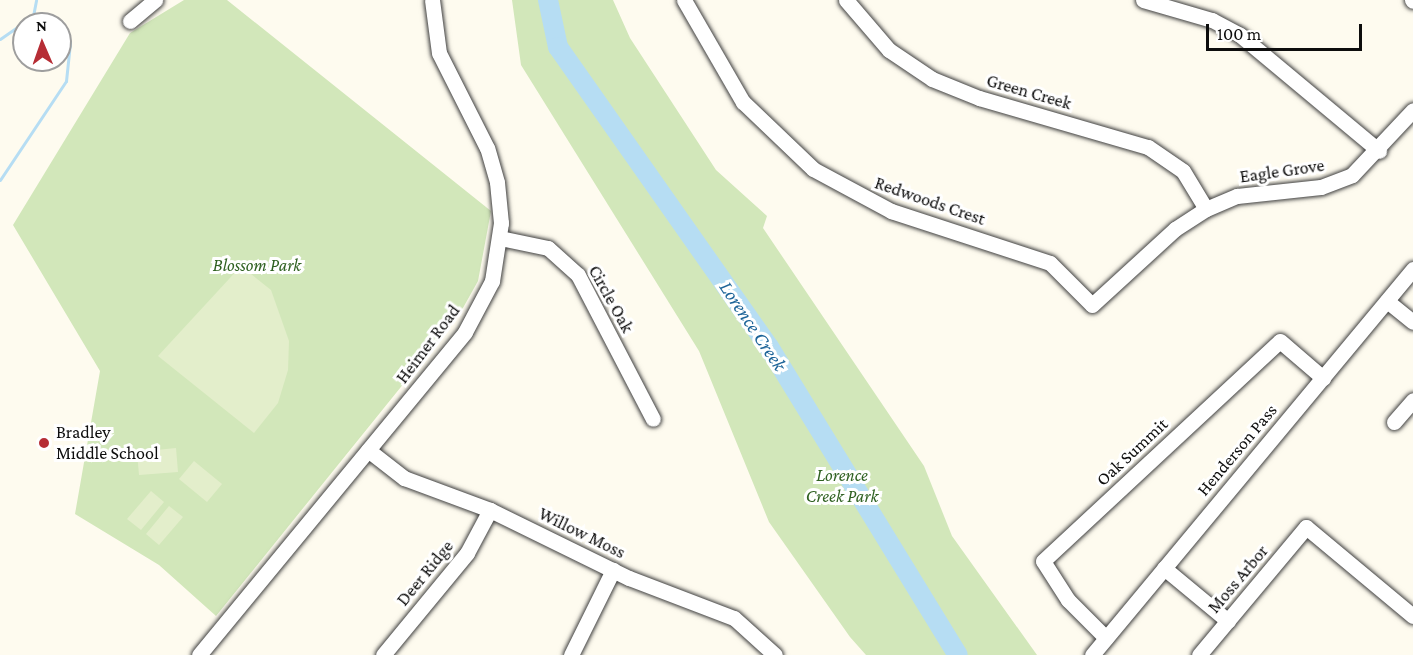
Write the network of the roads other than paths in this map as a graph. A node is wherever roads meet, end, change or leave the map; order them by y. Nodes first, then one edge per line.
1 (155, 0) edge
2 (432, 0) edge
3 (684, 0) edge
4 (846, 0) edge
5 (1143, 0) edge
6 (130, 21) dead end
7 (1413, 110) edge
8 (1379, 151) junction
9 (1206, 209) junction
10 (500, 238) junction
11 (1413, 269) edge
12 (1387, 301) junction
13 (1092, 305) joint
14 (1413, 322) edge
15 (1323, 378) junction
16 (1413, 400) edge
17 (653, 419) dead end
18 (1394, 422) dead end
19 (368, 450) junction
20 (490, 510) junction
21 (1164, 568) junction
22 (613, 570) junction
23 (1413, 616) edge
24 (1228, 621) junction
25 (1106, 638) junction
26 (199, 655) edge
27 (383, 655) edge
28 (571, 655) edge
29 (775, 655) edge
30 (1092, 655) edge
31 (1199, 655) edge

1 - 6 street
2 - 10 street, Heimer Road
3 - 13 street, Redwoods Crest
4 - 9 street, Green Creek
5 - 8 street
7 - 8 street, Eagle Grove
8 - 9 street, Eagle Grove
9 - 13 street, Eagle Grove
10 - 17 street, Circle Oak
10 - 19 street, Heimer Road
11 - 12 street, Henderson Pass
12 - 14 street
12 - 15 street, Henderson Pass
15 - 21 street, Henderson Pass
15 - 25 street, Oak Summit
16 - 18 street
19 - 20 street, Willow Moss
19 - 26 street, Heimer Road
20 - 22 street, Willow Moss
20 - 27 street, Deer Ridge
21 - 24 street
21 - 25 street, Henderson Pass
22 - 28 street
22 - 29 street, Willow Moss
23 - 24 street, Moss Arbor
24 - 31 street, Moss Arbor
25 - 30 street, Henderson Pass

